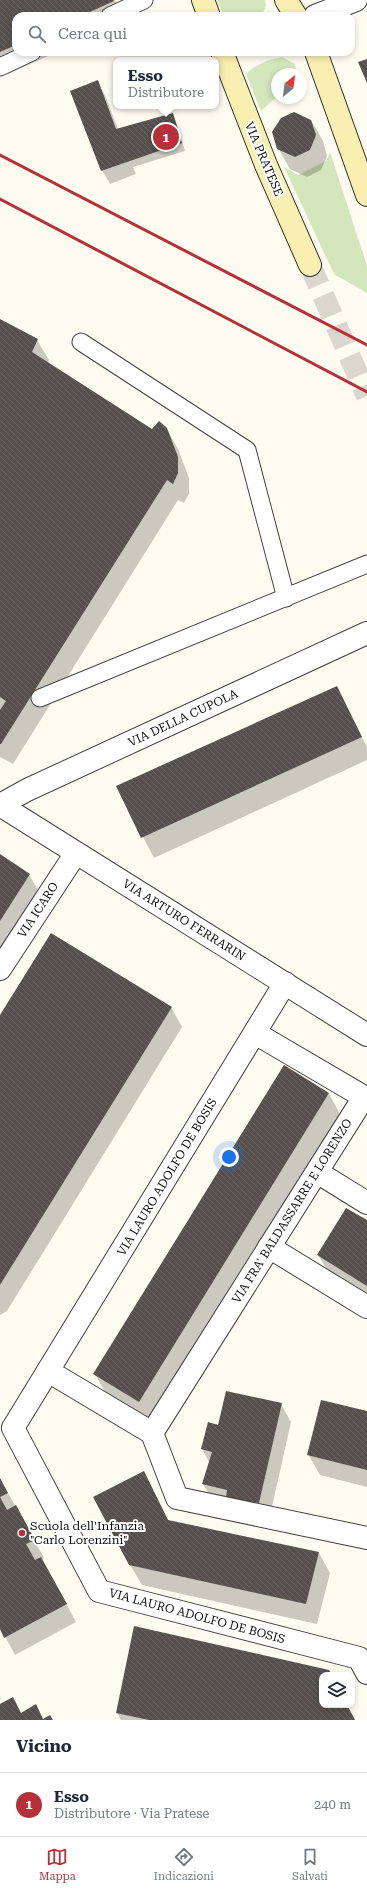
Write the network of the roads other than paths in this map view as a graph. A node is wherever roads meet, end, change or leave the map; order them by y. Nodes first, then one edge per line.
1 (144, 0) edge
2 (202, 0) edge
3 (286, 0) edge
4 (356, 0) edge
5 (118, 12) edge
6 (207, 12) edge
7 (294, 12) edge
8 (325, 12) edge
9 (23, 56) edge
10 (225, 56) edge
11 (317, 56) edge
12 (0, 67) edge
13 (367, 195) edge
14 (310, 264) tunnel mouth
15 (81, 342) dead end
16 (367, 564) edge
17 (286, 598) junction
18 (367, 633) edge
19 (40, 698) dead end
20 (0, 805) edge
21 (76, 853) junction
22 (0, 969) edge
23 (285, 983) junction
24 (255, 1033) junction
25 (367, 1035) edge
26 (317, 1172) junction
27 (367, 1203) edge
28 (269, 1247) junction
29 (367, 1307) edge
30 (48, 1371) junction
31 (152, 1433) junction
32 (367, 1538) edge
33 (367, 1673) edge

1 - 5 lane
2 - 6 main road
3 - 7 main road
4 - 8 street
9 - 12 lane
10 - 14 main road, VIA PRATESE
11 - 13 main road
15 - 17 lane
16 - 17 lane
17 - 19 lane
18 - 20 street, VIA DELLA CUPOLA
20 - 21 street, VIA ARTURO FERRARIN
21 - 22 street, VIA ICARO
21 - 23 street, VIA ARTURO FERRARIN
23 - 24 street, VIA LAURO ADOLFO DE BOSIS
23 - 25 street, VIA ARTURO FERRARIN
24 - 26 street, VIA FRA' BALDASSARRE E LORENZO
24 - 30 street, VIA LAURO ADOLFO DE BOSIS
26 - 27 street
26 - 28 street, VIA FRA' BALDASSARRE E LORENZO
28 - 29 street
28 - 31 street, VIA FRA' BALDASSARRE E LORENZO
30 - 31 street
30 - 33 street, VIA LAURO ADOLFO DE BOSIS
31 - 32 street

